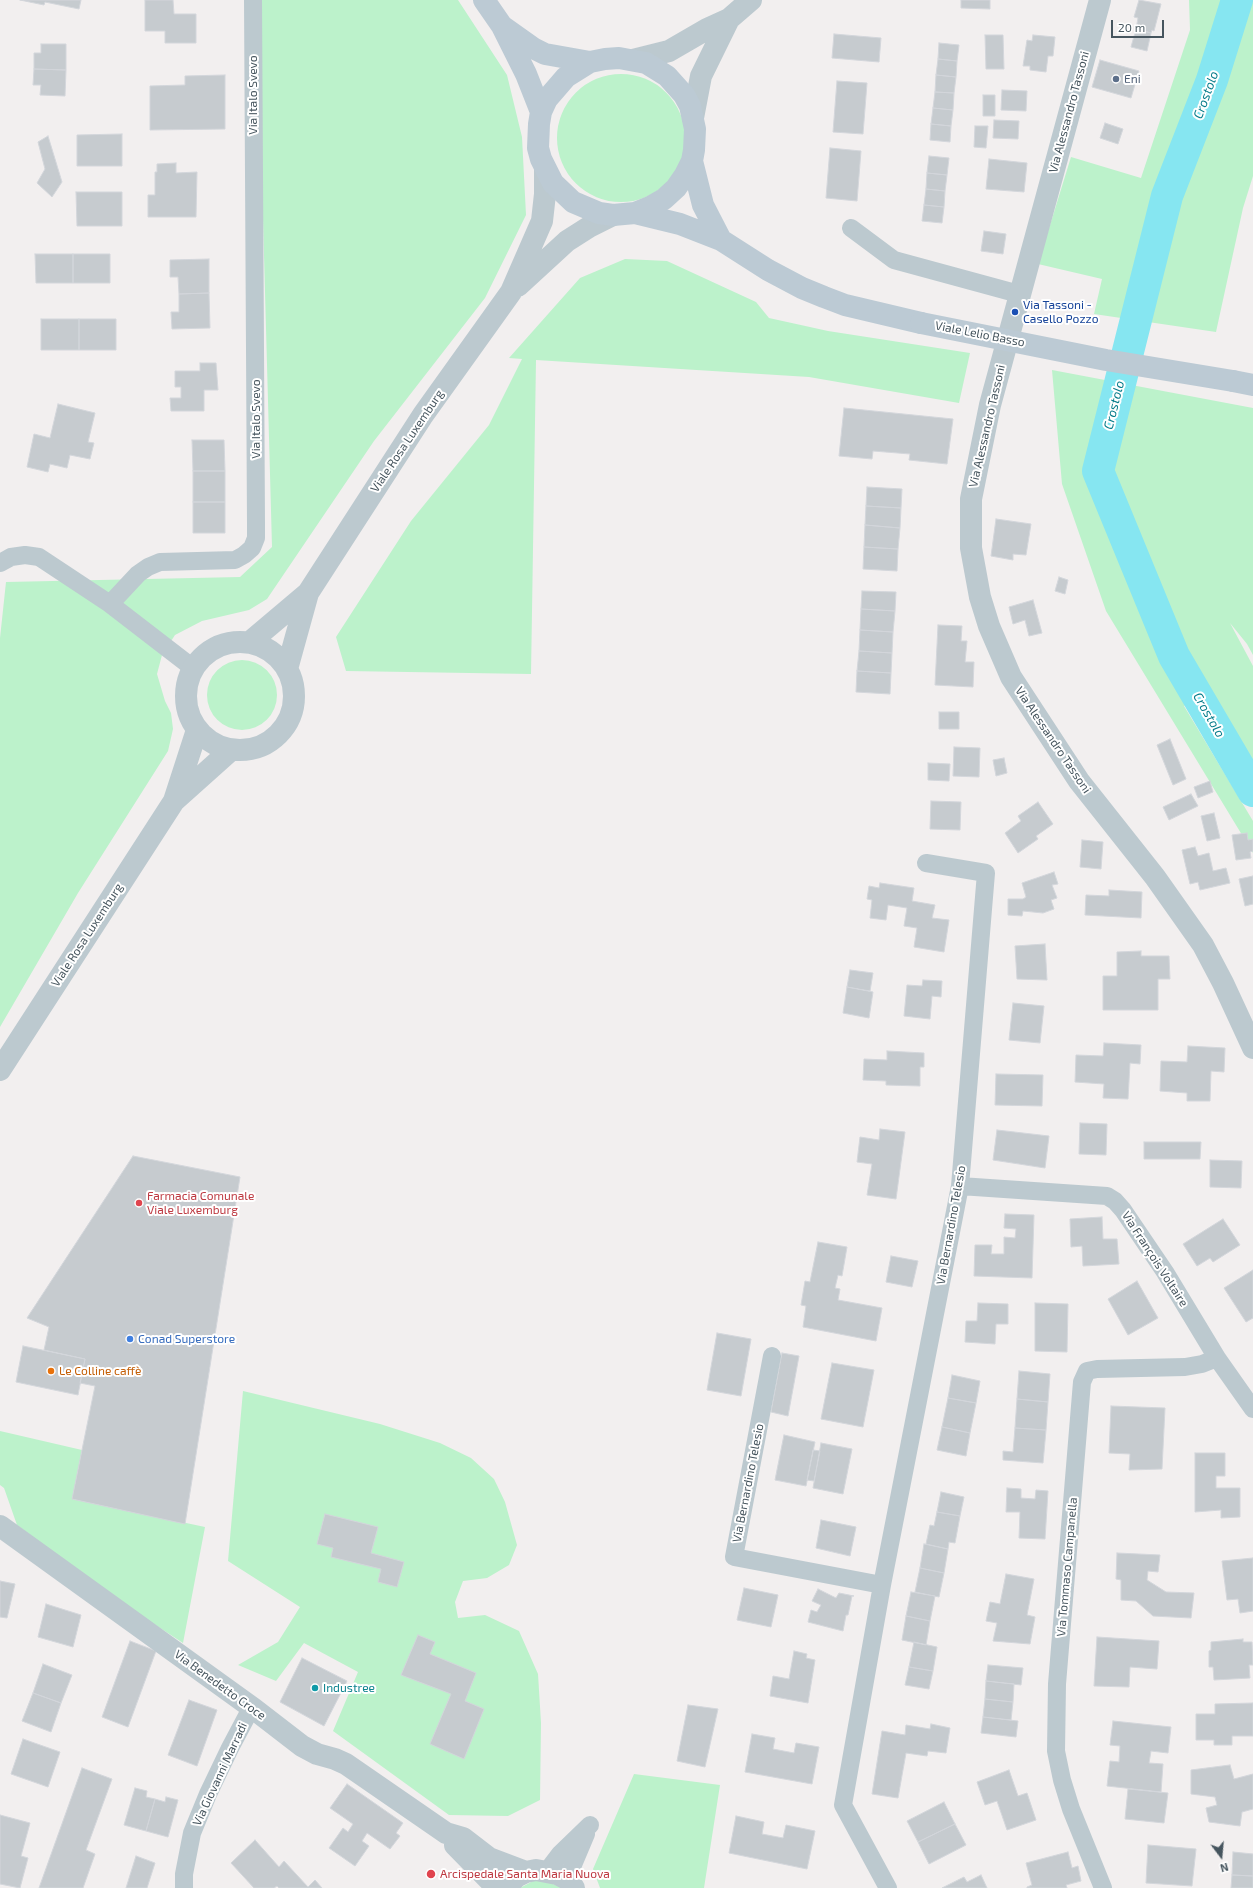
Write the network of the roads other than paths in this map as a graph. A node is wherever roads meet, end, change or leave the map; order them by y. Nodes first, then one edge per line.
1 (253, 0) edge
2 (484, 0) edge
3 (751, 0) edge
4 (1100, 0) edge
5 (729, 19) junction
6 (502, 26) junction
7 (634, 60) junction
8 (590, 62) junction
9 (541, 112) junction
10 (694, 118) junction
11 (692, 161) junction
12 (545, 171) junction
13 (635, 213) junction
14 (613, 215) junction
15 (852, 228) dead end
16 (722, 240) junction
17 (511, 292) junction
18 (1019, 294) junction
19 (1243, 383) edge
20 (0, 562) edge
21 (308, 593) junction
22 (110, 604) junction
23 (250, 642) junction
24 (193, 668) junction
25 (287, 669) junction
26 (197, 730) junction
27 (232, 750) junction
28 (174, 801) junction
29 (926, 863) dead end
30 (1253, 1048) edge
31 (0, 1070) edge
32 (960, 1186) junction
33 (772, 1356) dead end
34 (1217, 1358) junction
35 (1253, 1409) edge
36 (1, 1524) edge
37 (882, 1585) junction
38 (254, 1709) junction
39 (446, 1833) junction
40 (537, 1871) junction
41 (570, 1884) edge
42 (184, 1888) edge
43 (497, 1888) edge
44 (506, 1888) edge
45 (888, 1888) edge
46 (1102, 1888) edge

1 - 22 street, Via Italo Svevo
2 - 6 main road
3 - 5 street
4 - 18 street, Via Alessandro Tassoni
5 - 7 street
5 - 10 street
6 - 8 main road
6 - 9 main road
7 - 8 main road
7 - 10 main road
8 - 9 main road
9 - 12 main road
10 - 11 main road
11 - 13 main road
11 - 16 main road, Viale Lelio Basso
12 - 14 main road
12 - 17 street, Viale Rosa Luxemburg
13 - 14 main road
13 - 16 main road, Viale Lelio Basso
14 - 17 street, Viale Rosa Luxemburg
15 - 18 street
16 - 19 main road, Viale Lelio Basso, bridge
17 - 21 street, Viale Rosa Luxemburg
18 - 30 street, Via Alessandro Tassoni
20 - 22 street
21 - 23 street, Viale Rosa Luxemburg
21 - 25 street, Viale Rosa Luxemburg
22 - 24 street
23 - 24 street
23 - 25 street
24 - 26 street
25 - 27 street
26 - 27 street
26 - 28 street, Viale Rosa Luxemburg
27 - 28 street, Viale Rosa Luxemburg
28 - 31 street, Viale Rosa Luxemburg
29 - 32 street, Via Bernardino Telesio
32 - 34 street, Via François Voltaire
32 - 37 street, Via Bernardino Telesio
33 - 37 street, Via Bernardino Telesio
34 - 35 street, Via François Voltaire
34 - 46 street, Via Tommaso Campanella
36 - 38 street, Via Benedetto Croce
37 - 45 street, Via Bernardino Telesio
38 - 39 street, Via Benedetto Croce
38 - 42 street, Via Giovanni Marradi
39 - 40 street, Via Benedetto Croce
39 - 43 street, Via Benedetto Croce
40 - 41 street, Via Benedetto Croce
40 - 41 street
40 - 44 street

